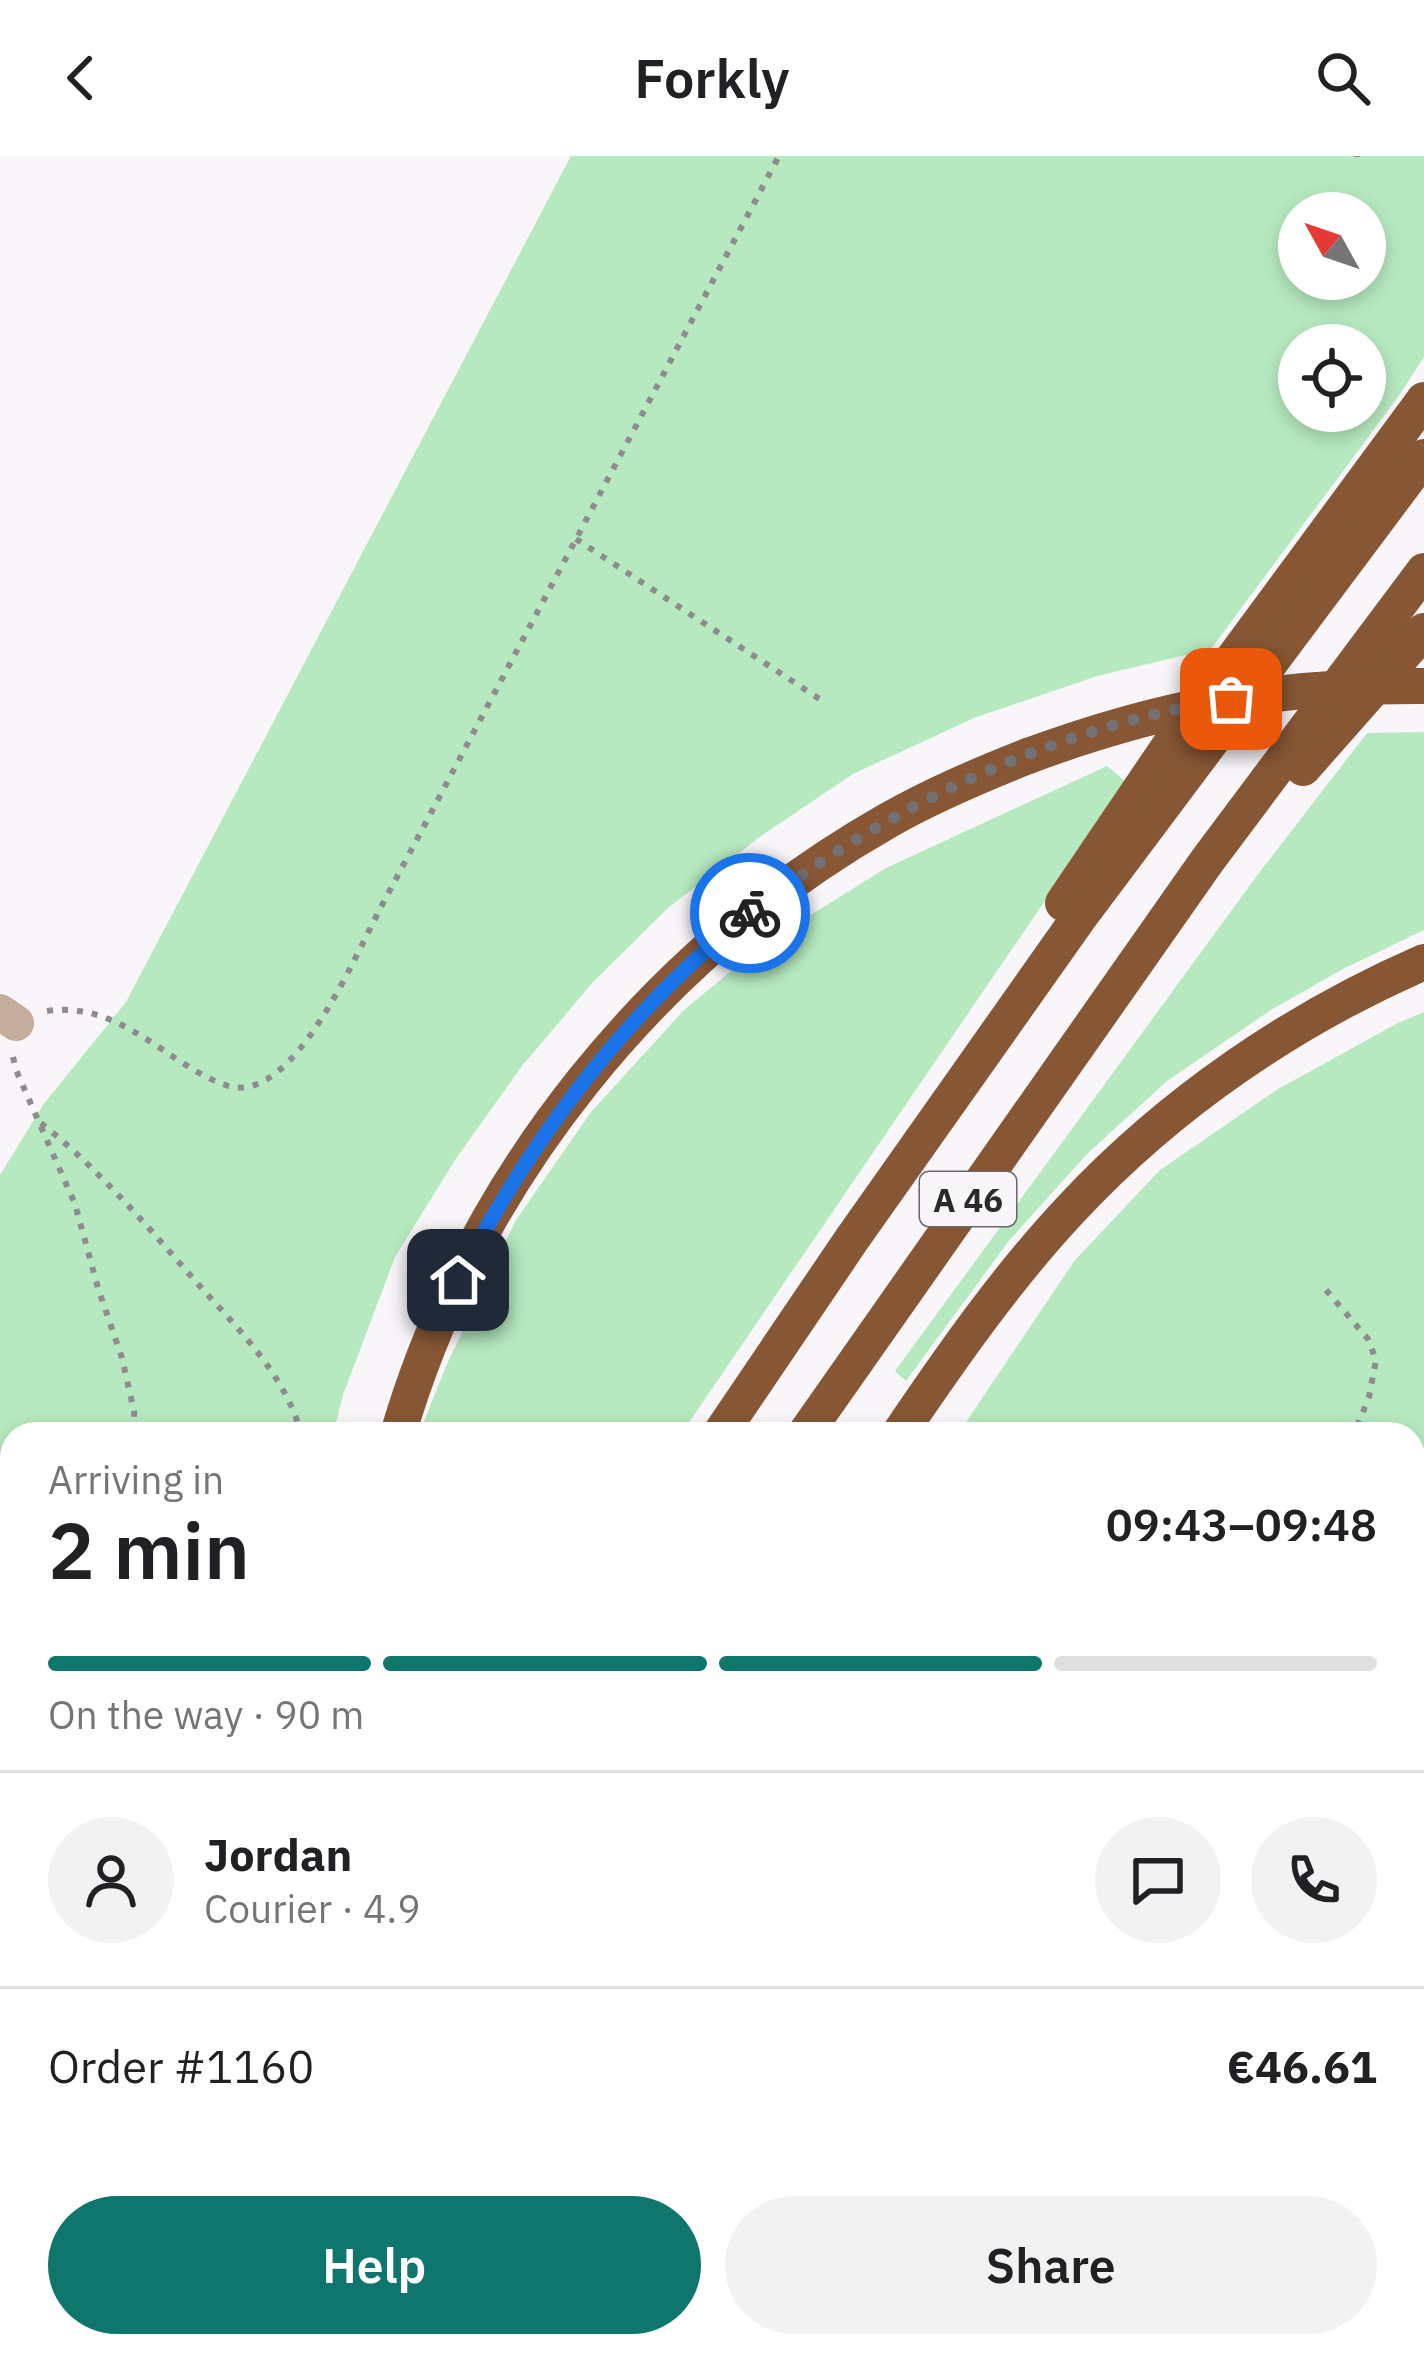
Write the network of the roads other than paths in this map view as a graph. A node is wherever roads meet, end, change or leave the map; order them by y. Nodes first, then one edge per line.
1 (1424, 400) edge
2 (1424, 457) edge
3 (1424, 571) edge
4 (1424, 631) edge
5 (1424, 686) edge
6 (1424, 962) edge
7 (1132, 966) junction
8 (957, 1088) junction
9 (402, 1422) edge
10 (728, 1422) edge
11 (813, 1422) edge
12 (908, 1422) edge

1 - 8 highway
2 - 8 highway, A 46
3 - 7 highway, A 46
4 - 7 highway
5 - 9 highway, bridge
6 - 12 highway
7 - 11 highway, A 46
8 - 10 highway, A 46

